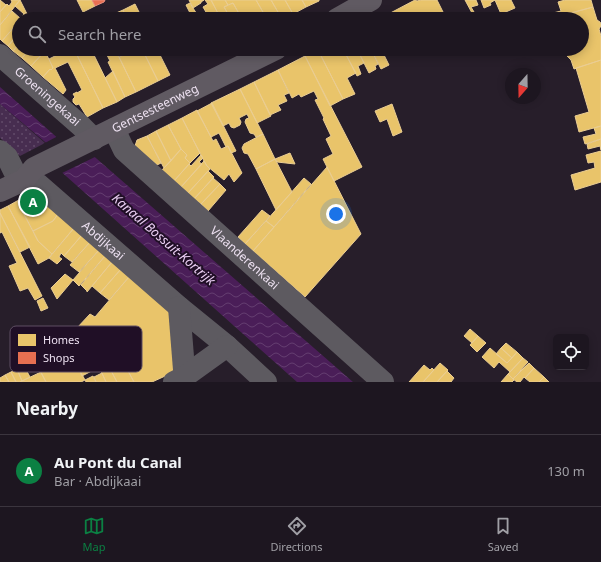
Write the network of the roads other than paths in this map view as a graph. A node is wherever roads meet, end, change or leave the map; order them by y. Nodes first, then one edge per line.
1 (371, 0) edge
2 (350, 12) edge
3 (0, 55) edge
4 (262, 56) edge
5 (114, 129) junction
6 (92, 140) junction
7 (0, 151) edge
8 (18, 174) edge
9 (0, 192) edge
10 (179, 308) junction
11 (226, 346) junction
12 (181, 380) edge
13 (266, 382) edge
14 (383, 382) edge

1 - 2 main road
3 - 6 street, Groeningekaai
4 - 5 main road, Gentsesteenweg
5 - 6 main road, Gentsesteenweg
5 - 14 street, Vlaanderenkaai
6 - 8 main road, Gentsesteenweg
7 - 8 street
8 - 9 main road, Gentsesteenweg
8 - 10 street, Abdijkaai
10 - 11 street, Abdijkaai
10 - 12 street
11 - 12 street
11 - 13 street, Abdijkaai

